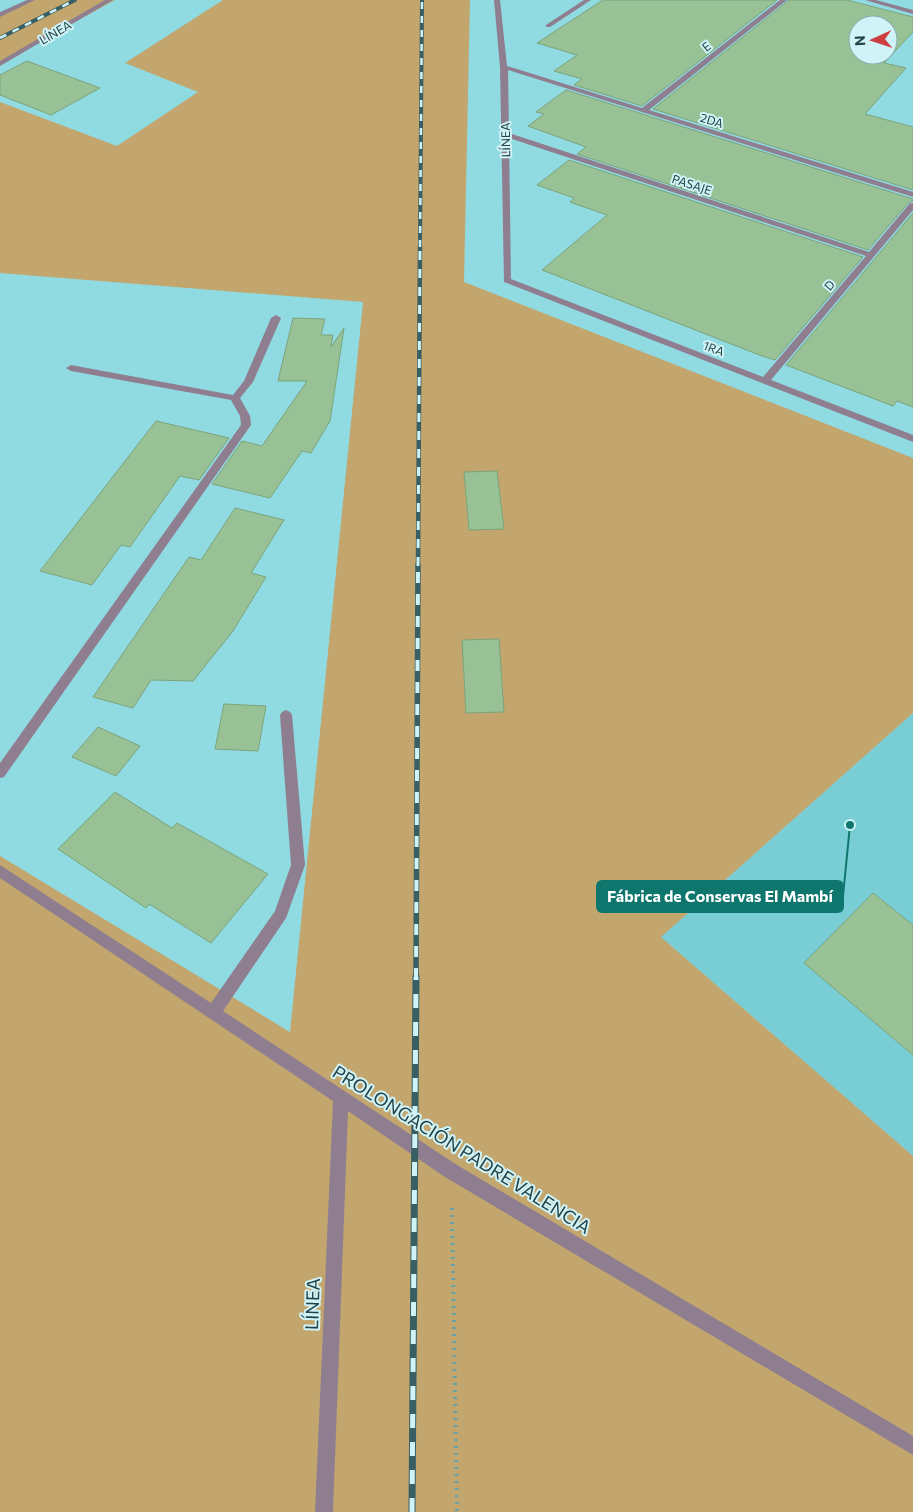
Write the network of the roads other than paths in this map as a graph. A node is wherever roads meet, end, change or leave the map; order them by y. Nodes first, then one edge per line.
1 (32, 0) edge
2 (110, 0) edge
3 (497, 0) edge
4 (588, 0) edge
5 (784, 0) edge
6 (868, 0) edge
7 (913, 12) edge
8 (0, 15) edge
9 (548, 26) dead end
10 (0, 64) edge
11 (504, 67) junction
12 (643, 111) junction
13 (506, 134) junction
14 (913, 195) edge
15 (913, 205) edge
16 (871, 255) junction
17 (507, 280) joint
18 (276, 318) dead end
19 (71, 368) dead end
20 (765, 381) junction
21 (234, 398) junction
22 (913, 439) edge
23 (286, 715) dead end
24 (0, 773) edge
25 (0, 871) edge
26 (213, 1013) junction
27 (341, 1098) junction
28 (913, 1446) edge
29 (324, 1512) edge

1 - 8 street
2 - 10 street, LÍNEA
3 - 11 street, LÍNEA
4 - 9 street
5 - 12 street, E
6 - 7 street
11 - 12 street, 2DA
11 - 13 street, LÍNEA
12 - 14 street, 2DA
13 - 16 street, PASAJE
13 - 17 street, LÍNEA
15 - 16 street, D
16 - 20 street, D
17 - 20 street, 1RA
18 - 21 street
19 - 21 street
20 - 22 street, 1RA
21 - 24 street
23 - 26 street
25 - 26 street, PROLONGACIÓN PADRE VALENCIA
26 - 27 street, PROLONGACIÓN PADRE VALENCIA
27 - 28 street, PROLONGACIÓN PADRE VALENCIA
27 - 29 street, LÍNEA

